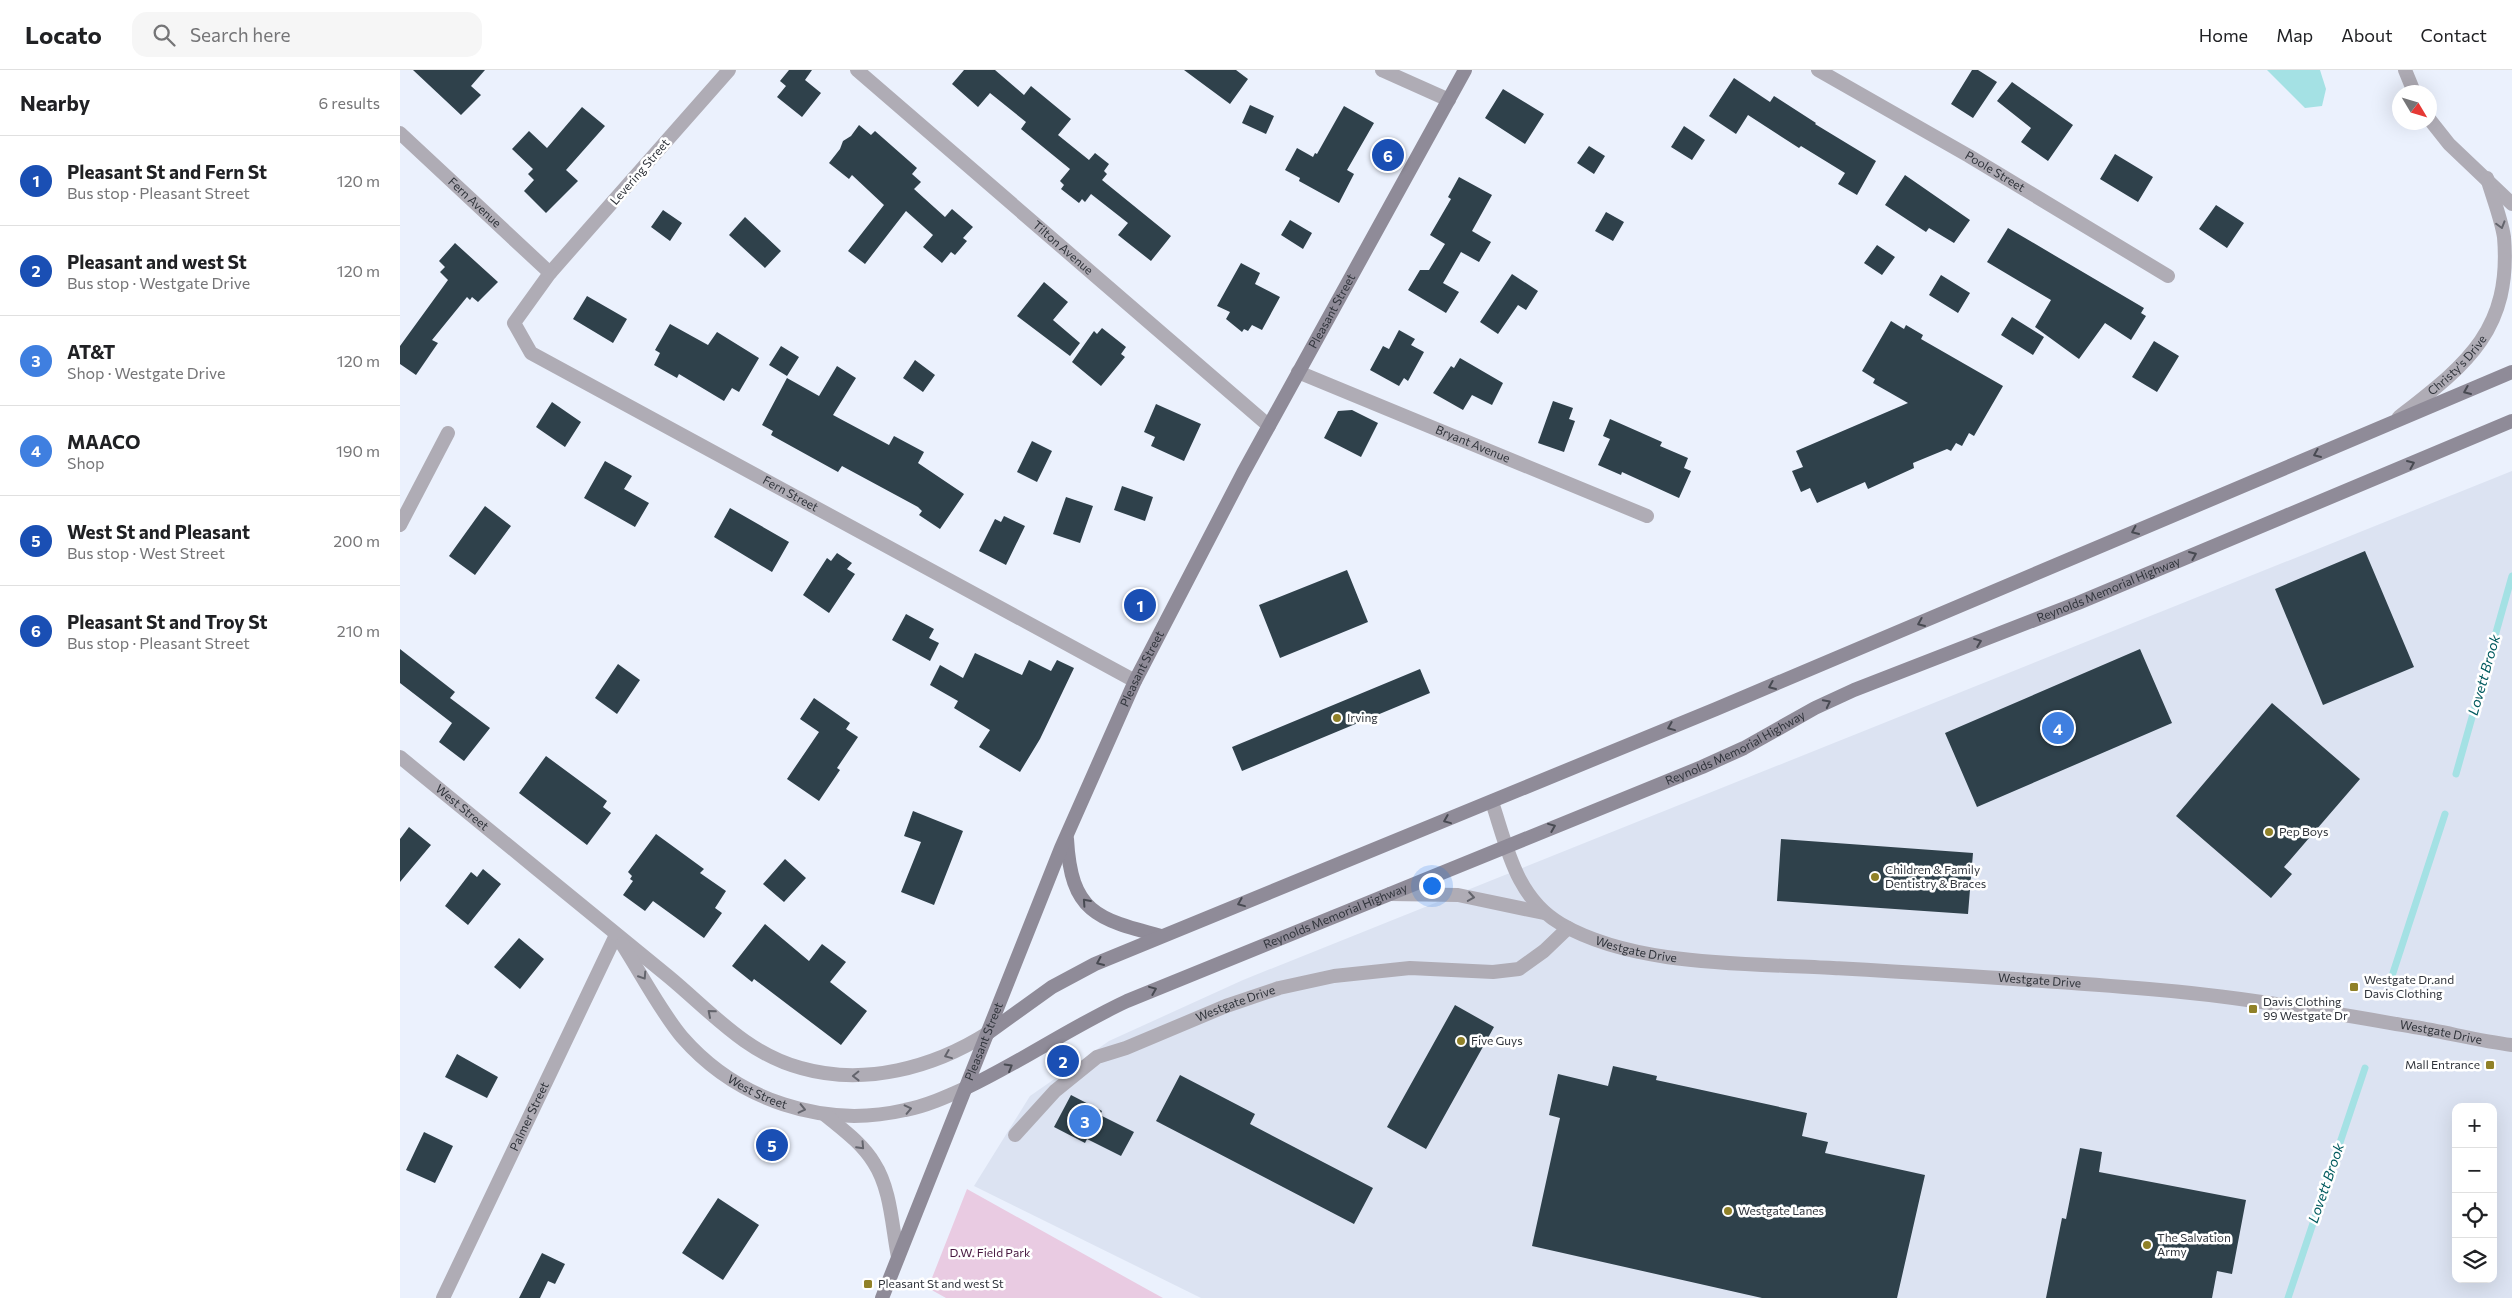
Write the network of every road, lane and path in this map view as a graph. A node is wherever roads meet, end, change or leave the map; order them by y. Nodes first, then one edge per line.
1 (729, 70) edge
2 (857, 70) edge
3 (1382, 70) edge
4 (1465, 70) edge
5 (1818, 70) edge
6 (2405, 70) edge
7 (2411, 85) edge
8 (1449, 100) junction
9 (2437, 129) edge
10 (400, 132) edge
11 (2487, 178) junction
12 (2512, 190) edge
13 (2512, 204) edge
14 (550, 273) junction
15 (2168, 276) dead end
16 (1298, 372) junction
17 (2512, 372) edge
18 (2512, 421) edge
19 (2392, 423) junction
20 (1269, 426) junction
21 (448, 433) dead end
22 (1647, 516) dead end
23 (400, 525) edge
24 (1135, 681) junction
25 (400, 757) edge
26 (1492, 802) junction
27 (1067, 835) junction
28 (1506, 845) junction
29 (1387, 894) junction
30 (1546, 914) junction
31 (1568, 928) junction
32 (616, 935) junction
33 (1160, 936) junction
34 (988, 1033) junction
35 (2512, 1045) edge
36 (966, 1088) junction
37 (824, 1114) junction
38 (1015, 1135) dead end
39 (898, 1257) junction
40 (443, 1298) edge
41 (882, 1298) edge

1 - 14 street, Levering Street
2 - 20 street, Tilton Avenue
3 - 8 street
4 - 8 main road, Pleasant Street
5 - 15 street, Poole Street
6 - 7 street
8 - 16 main road, Pleasant Street
9 - 11 street
10 - 14 street, Fern Avenue
11 - 12 street
11 - 13 street
11 -> 19 street, Christy's Drive
14 - 24 street, Fern Street
16 - 20 main road, Pleasant Street
16 - 22 street, Bryant Avenue
17 -> 19 main road
28 -> 18 main road, Reynolds Memorial Highway
19 -> 26 main road
20 - 24 main road, Pleasant Street
21 - 23 street
24 - 27 main road, Pleasant Street
25 - 32 street, West Street
26 - 28 street, Westgate Drive
26 -> 33 main road
33 -> 27 main road
27 - 34 main road, Pleasant Street
28 - 29 main road, Reynolds Memorial Highway
28 - 30 street, Westgate Drive
29 -> 30 street
36 -> 29 main road, Reynolds Memorial Highway
30 - 31 street, Westgate Drive
31 - 35 street, Westgate Drive
31 - 38 street, Westgate Drive
34 -> 32 street, West Street
32 -> 37 street, West Street
32 - 40 street, Palmer Street
33 -> 34 main road
34 - 36 main road, Pleasant Street
37 -> 36 street, West Street
36 - 39 main road, Pleasant Street
37 -> 39 street
39 - 41 main road, Pleasant Street

